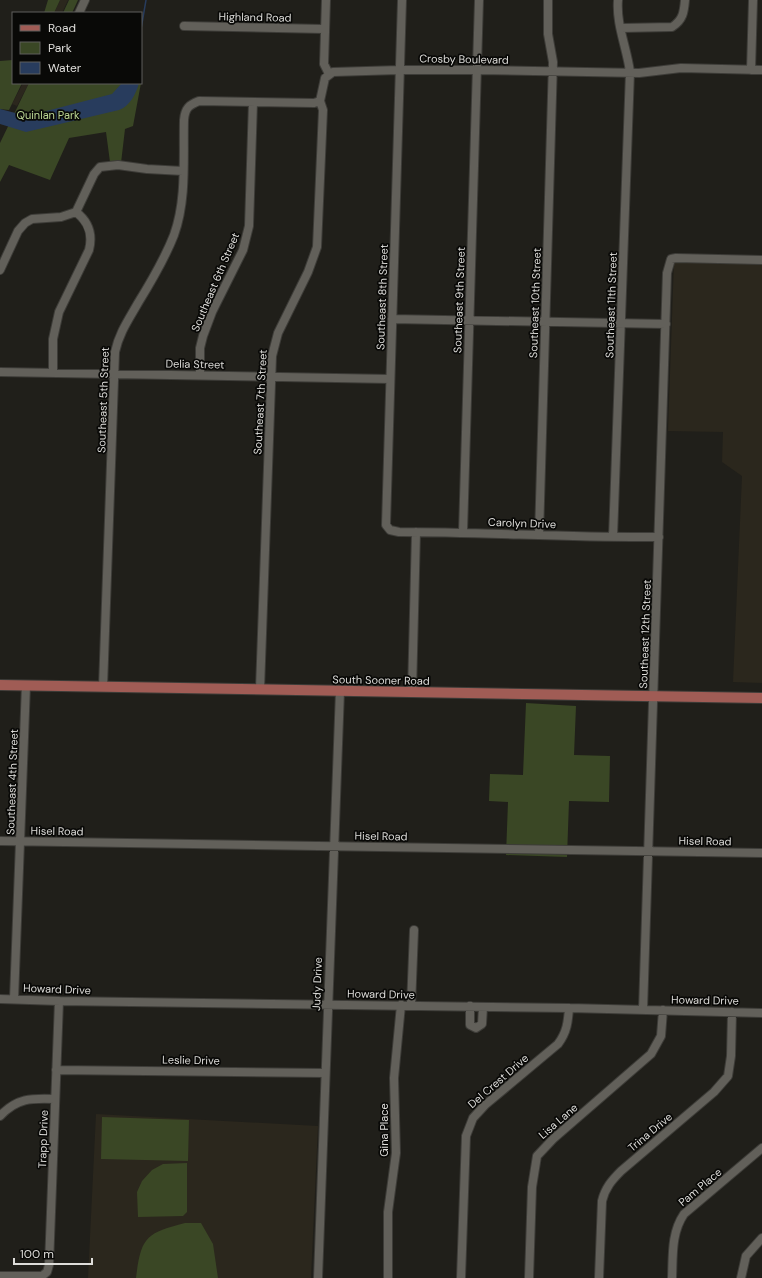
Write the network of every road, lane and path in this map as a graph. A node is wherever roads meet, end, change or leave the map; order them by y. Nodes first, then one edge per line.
1 (85, 0) edge
2 (326, 0) edge
3 (402, 0) edge
4 (479, 0) edge
5 (548, 0) edge
6 (618, 0) edge
7 (685, 0) edge
8 (754, 0) edge
9 (81, 12) edge
10 (184, 26) dead end
11 (621, 28) junction
12 (753, 28) junction
13 (762, 28) edge
14 (324, 29) junction
15 (399, 70) junction
16 (477, 70) junction
17 (751, 70) junction
18 (762, 70) edge
19 (553, 72) junction
20 (630, 72) junction
21 (329, 74) junction
22 (320, 101) junction
23 (253, 102) junction
24 (183, 171) junction
25 (76, 212) junction
26 (762, 260) edge
27 (0, 270) edge
28 (392, 319) junction
29 (469, 320) junction
30 (545, 321) junction
31 (621, 322) junction
32 (666, 324) junction
33 (0, 372) edge
34 (53, 373) junction
35 (115, 374) junction
36 (200, 375) junction
37 (271, 377) junction
38 (390, 379) junction
39 (386, 525) joint
40 (416, 532) junction
41 (463, 532) junction
42 (539, 535) junction
43 (659, 536) junction
44 (613, 537) junction
45 (0, 685) edge
46 (26, 685) junction
47 (104, 687) junction
48 (260, 689) junction
49 (340, 691) junction
50 (412, 692) junction
51 (654, 696) junction
52 (762, 698) edge
53 (0, 841) edge
54 (21, 841) junction
55 (334, 847) junction
56 (649, 850) junction
57 (762, 853) edge
58 (414, 930) dead end
59 (0, 998) edge
60 (14, 999) junction
61 (59, 1001) junction
62 (328, 1004) junction
63 (401, 1005) junction
64 (411, 1006) junction
65 (470, 1006) junction
66 (483, 1006) junction
67 (569, 1008) junction
68 (643, 1010) junction
69 (663, 1010) junction
70 (732, 1012) junction
71 (762, 1013) edge
72 (56, 1070) junction
73 (325, 1073) junction
74 (55, 1099) junction
75 (0, 1116) edge
76 (762, 1148) edge
77 (762, 1238) edge
78 (0, 1276) edge
79 (318, 1278) edge
80 (388, 1278) edge
81 (461, 1278) edge
82 (529, 1278) edge
83 (599, 1278) edge
84 (672, 1278) edge
85 (741, 1278) edge

1 - 9 street
2 - 14 street
3 - 15 street, Southeast 8th Street
4 - 16 street, Southeast 9th Street
5 - 19 street, Southeast 10th Street
6 - 11 street, Southeast 11th Street
7 - 11 street
8 - 12 street
10 - 14 street, Highland Road
11 - 20 street, Southeast 11th Street
12 - 13 street
12 - 17 street
14 - 21 street
15 - 16 street, Crosby Boulevard
15 - 21 street, Crosby Boulevard
15 - 28 street, Southeast 8th Street
16 - 19 street, Crosby Boulevard
16 - 29 street, Southeast 9th Street
17 - 18 street, Crosby Boulevard
17 - 20 street, Crosby Boulevard
19 - 20 street, Crosby Boulevard
19 - 30 street, Southeast 10th Street
20 - 31 street, Southeast 11th Street
21 - 22 street
22 - 23 street
22 - 37 street, Southeast 7th Street
23 - 24 street, Southeast 5th Street
23 - 36 street, Southeast 6th Street
24 - 25 street
24 - 35 street, Southeast 5th Street
25 - 27 street
25 - 34 street
26 - 32 street, Southeast 12th Street
28 - 29 street
28 - 38 street, Southeast 8th Street
29 - 30 street
29 - 41 street, Southeast 9th Street
30 - 31 street
30 - 42 street, Southeast 10th Street
31 - 32 street
31 - 44 street, Southeast 11th Street
32 - 43 street, Southeast 12th Street
33 - 34 street, Delia Street
34 - 35 street, Delia Street
35 - 36 street, Delia Street
35 - 47 street, Southeast 5th Street
36 - 37 street, Delia Street
37 - 38 street, Delia Street
37 - 48 street, Southeast 7th Street
38 - 39 street, Southeast 8th Street
39 - 40 street, Carolyn Drive
40 - 41 street, Carolyn Drive
40 - 50 street
41 - 42 street, Carolyn Drive
42 - 44 street, Carolyn Drive
43 - 44 street, Carolyn Drive
43 - 51 street, Southeast 12th Street
45 - 46 main road, South Sooner Road
46 - 47 main road, South Sooner Road
46 - 54 street, Southeast 4th Street
47 - 48 main road, South Sooner Road
48 - 49 main road, South Sooner Road
49 - 50 main road, South Sooner Road
49 - 55 street, Judy Drive
50 - 51 main road, South Sooner Road
51 - 52 main road, South Sooner Road
51 - 56 street, Southeast 12th Street
53 - 54 street, Hisel Road
54 - 55 street, Hisel Road
54 - 60 street, Southeast 4th Street
55 - 56 street, Hisel Road
55 - 62 street, Judy Drive
56 - 57 street, Hisel Road
56 - 68 street, Southeast 12th Street
58 - 64 street
59 - 60 street, Howard Drive
60 - 61 street, Howard Drive
61 - 62 street, Howard Drive
61 - 72 street, Trapp Drive
62 - 63 street, Howard Drive
62 - 73 street, Judy Drive
63 - 64 street, Howard Drive
63 - 80 street, Gina Place
64 - 65 street, Howard Drive
65 - 66 street, Howard Drive
65 - 66 street
66 - 67 street, Howard Drive
67 - 68 street, Howard Drive
67 - 81 street, Del Crest Drive
68 - 69 street, Howard Drive
69 - 70 street, Howard Drive
69 - 82 street, Lisa Lane
70 - 71 street, Howard Drive
70 - 83 street, Trina Drive
72 - 73 street, Leslie Drive
72 - 74 street, Trapp Drive
73 - 79 street, Judy Drive
74 - 75 street
74 - 78 street, Trapp Drive
76 - 84 street, Pam Place
77 - 85 street

